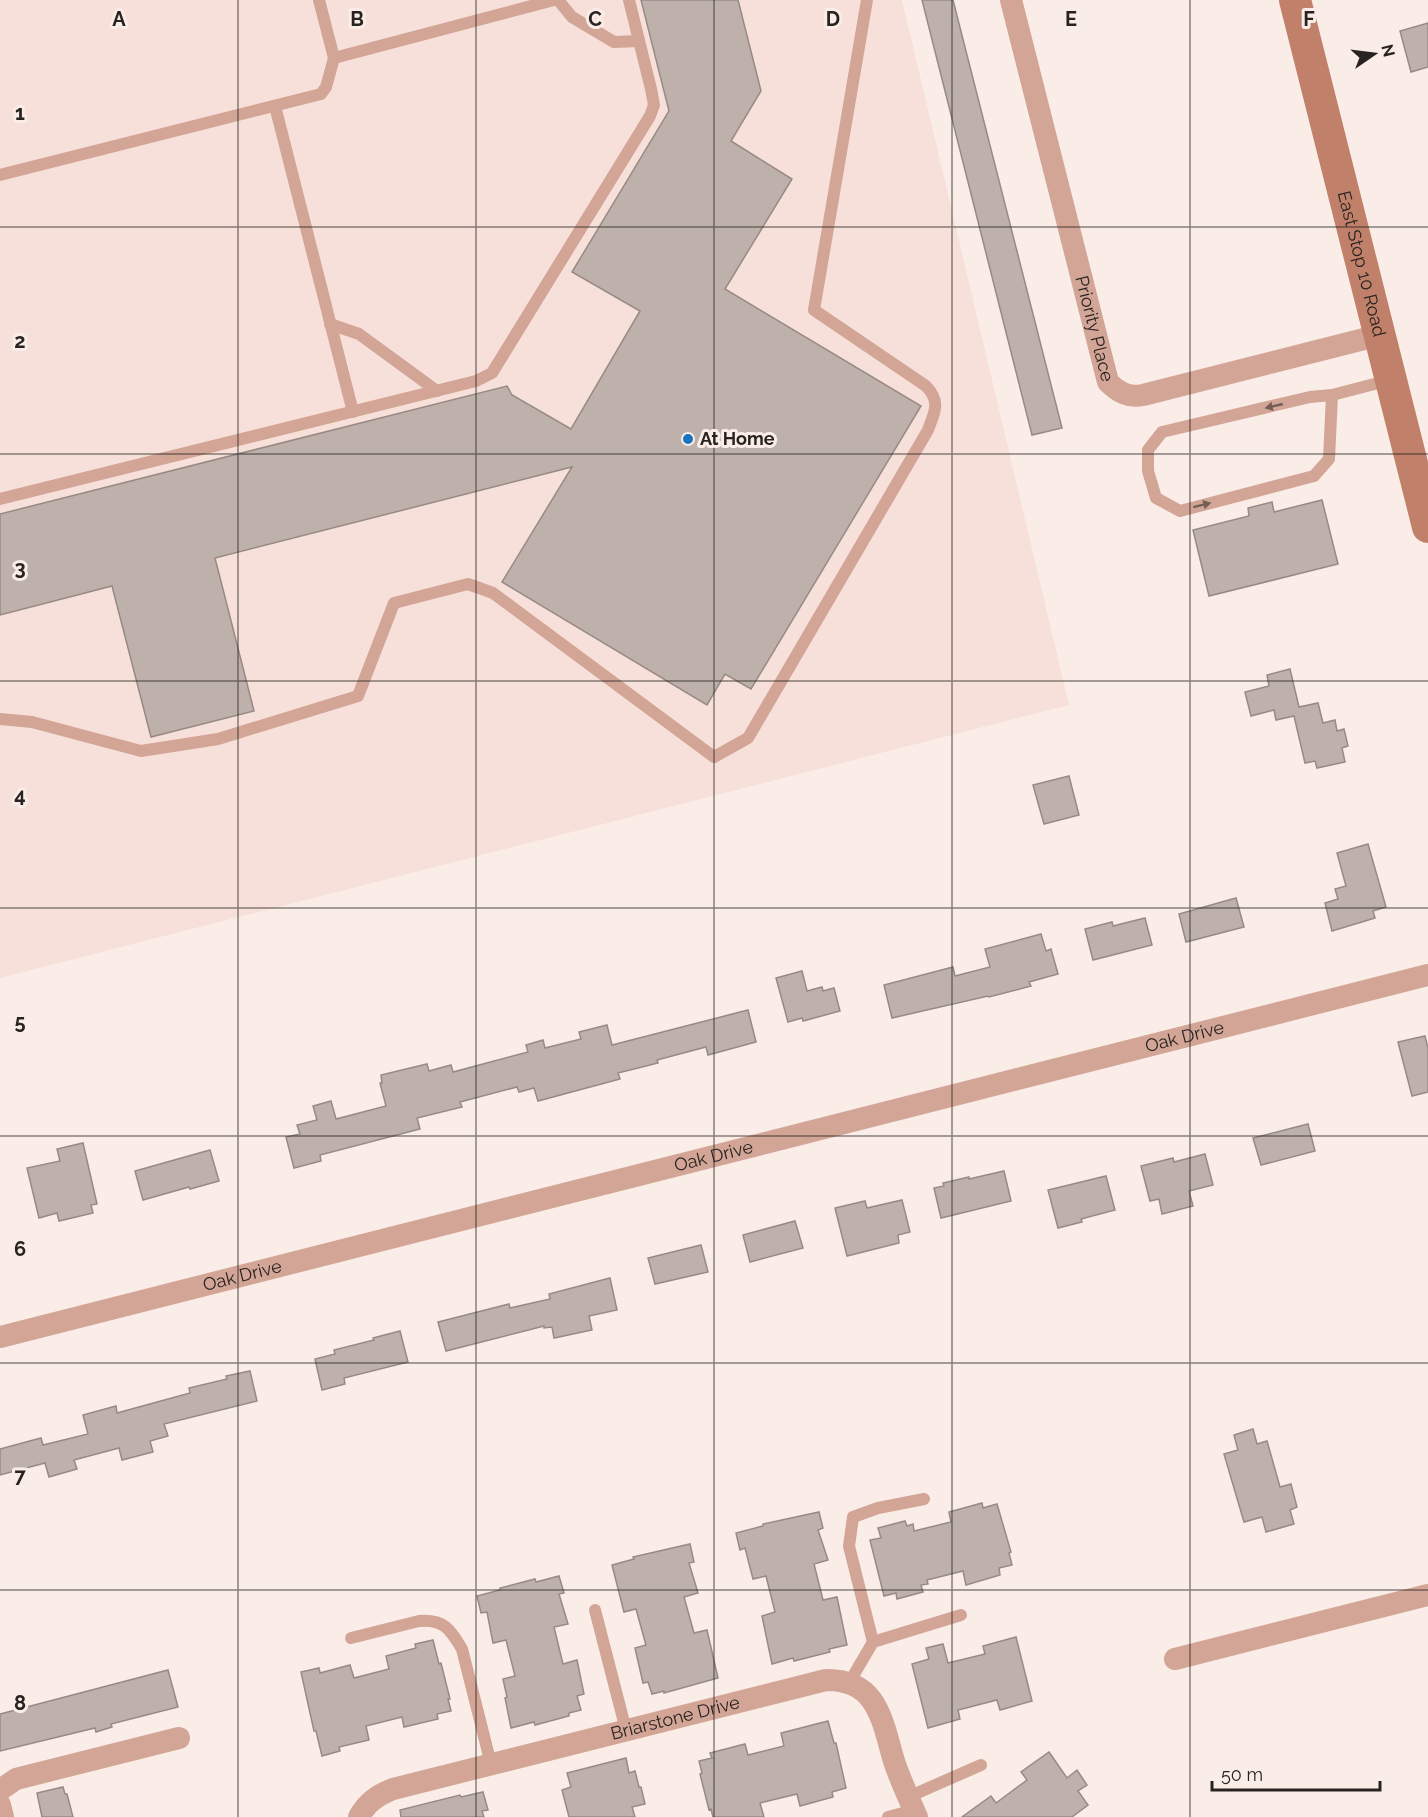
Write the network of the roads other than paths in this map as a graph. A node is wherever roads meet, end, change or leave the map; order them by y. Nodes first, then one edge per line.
1 (319, 0) edge
2 (556, 0) edge
3 (629, 0) edge
4 (867, 0) edge
5 (1011, 0) edge
6 (1295, 0) edge
7 (639, 41) junction
8 (334, 58) junction
9 (275, 106) junction
10 (0, 175) edge
11 (330, 324) junction
12 (1380, 335) junction
13 (1391, 380) junction
14 (437, 391) junction
15 (1332, 395) junction
16 (353, 412) junction
17 (0, 499) edge
18 (1428, 527) edge
19 (0, 719) edge
20 (1428, 975) edge
21 (0, 1337) edge
22 (924, 1499) dead end
23 (1428, 1595) edge
24 (595, 1610) dead end
25 (961, 1615) dead end
26 (351, 1638) dead end
27 (873, 1642) junction
28 (1175, 1659) dead end
29 (849, 1683) junction
30 (626, 1730) junction
31 (179, 1738) dead end
32 (491, 1764) junction
33 (981, 1765) dead end
34 (0, 1790) edge
35 (0, 1805) edge
36 (913, 1808) edge
37 (360, 1815) edge
38 (3, 1817) edge
39 (888, 1817) edge

1 - 8 lane
2 - 7 lane
2 - 8 lane
3 - 7 lane
4 - 19 lane
5 - 12 street, Priority Place
6 - 12 street, East Stop 10 Road
7 - 14 lane
8 - 9 lane
9 - 10 lane
9 - 11 lane
11 - 14 lane
11 - 16 lane
12 - 13 street, East Stop 10 Road
13 - 15 lane
13 - 18 street, East Stop 10 Road
14 - 16 lane
15 -> 15 lane
16 - 17 lane
20 - 21 street, Oak Drive
22 - 27 lane
23 - 28 street
24 - 30 lane
25 - 27 lane
26 - 32 lane
27 - 29 lane
29 - 30 street, Briarstone Drive
29 - 36 street
30 - 32 street, Briarstone Drive
31 - 34 street
32 - 37 street, Briarstone Drive
33 - 36 lane
35 - 38 street
36 - 39 lane

